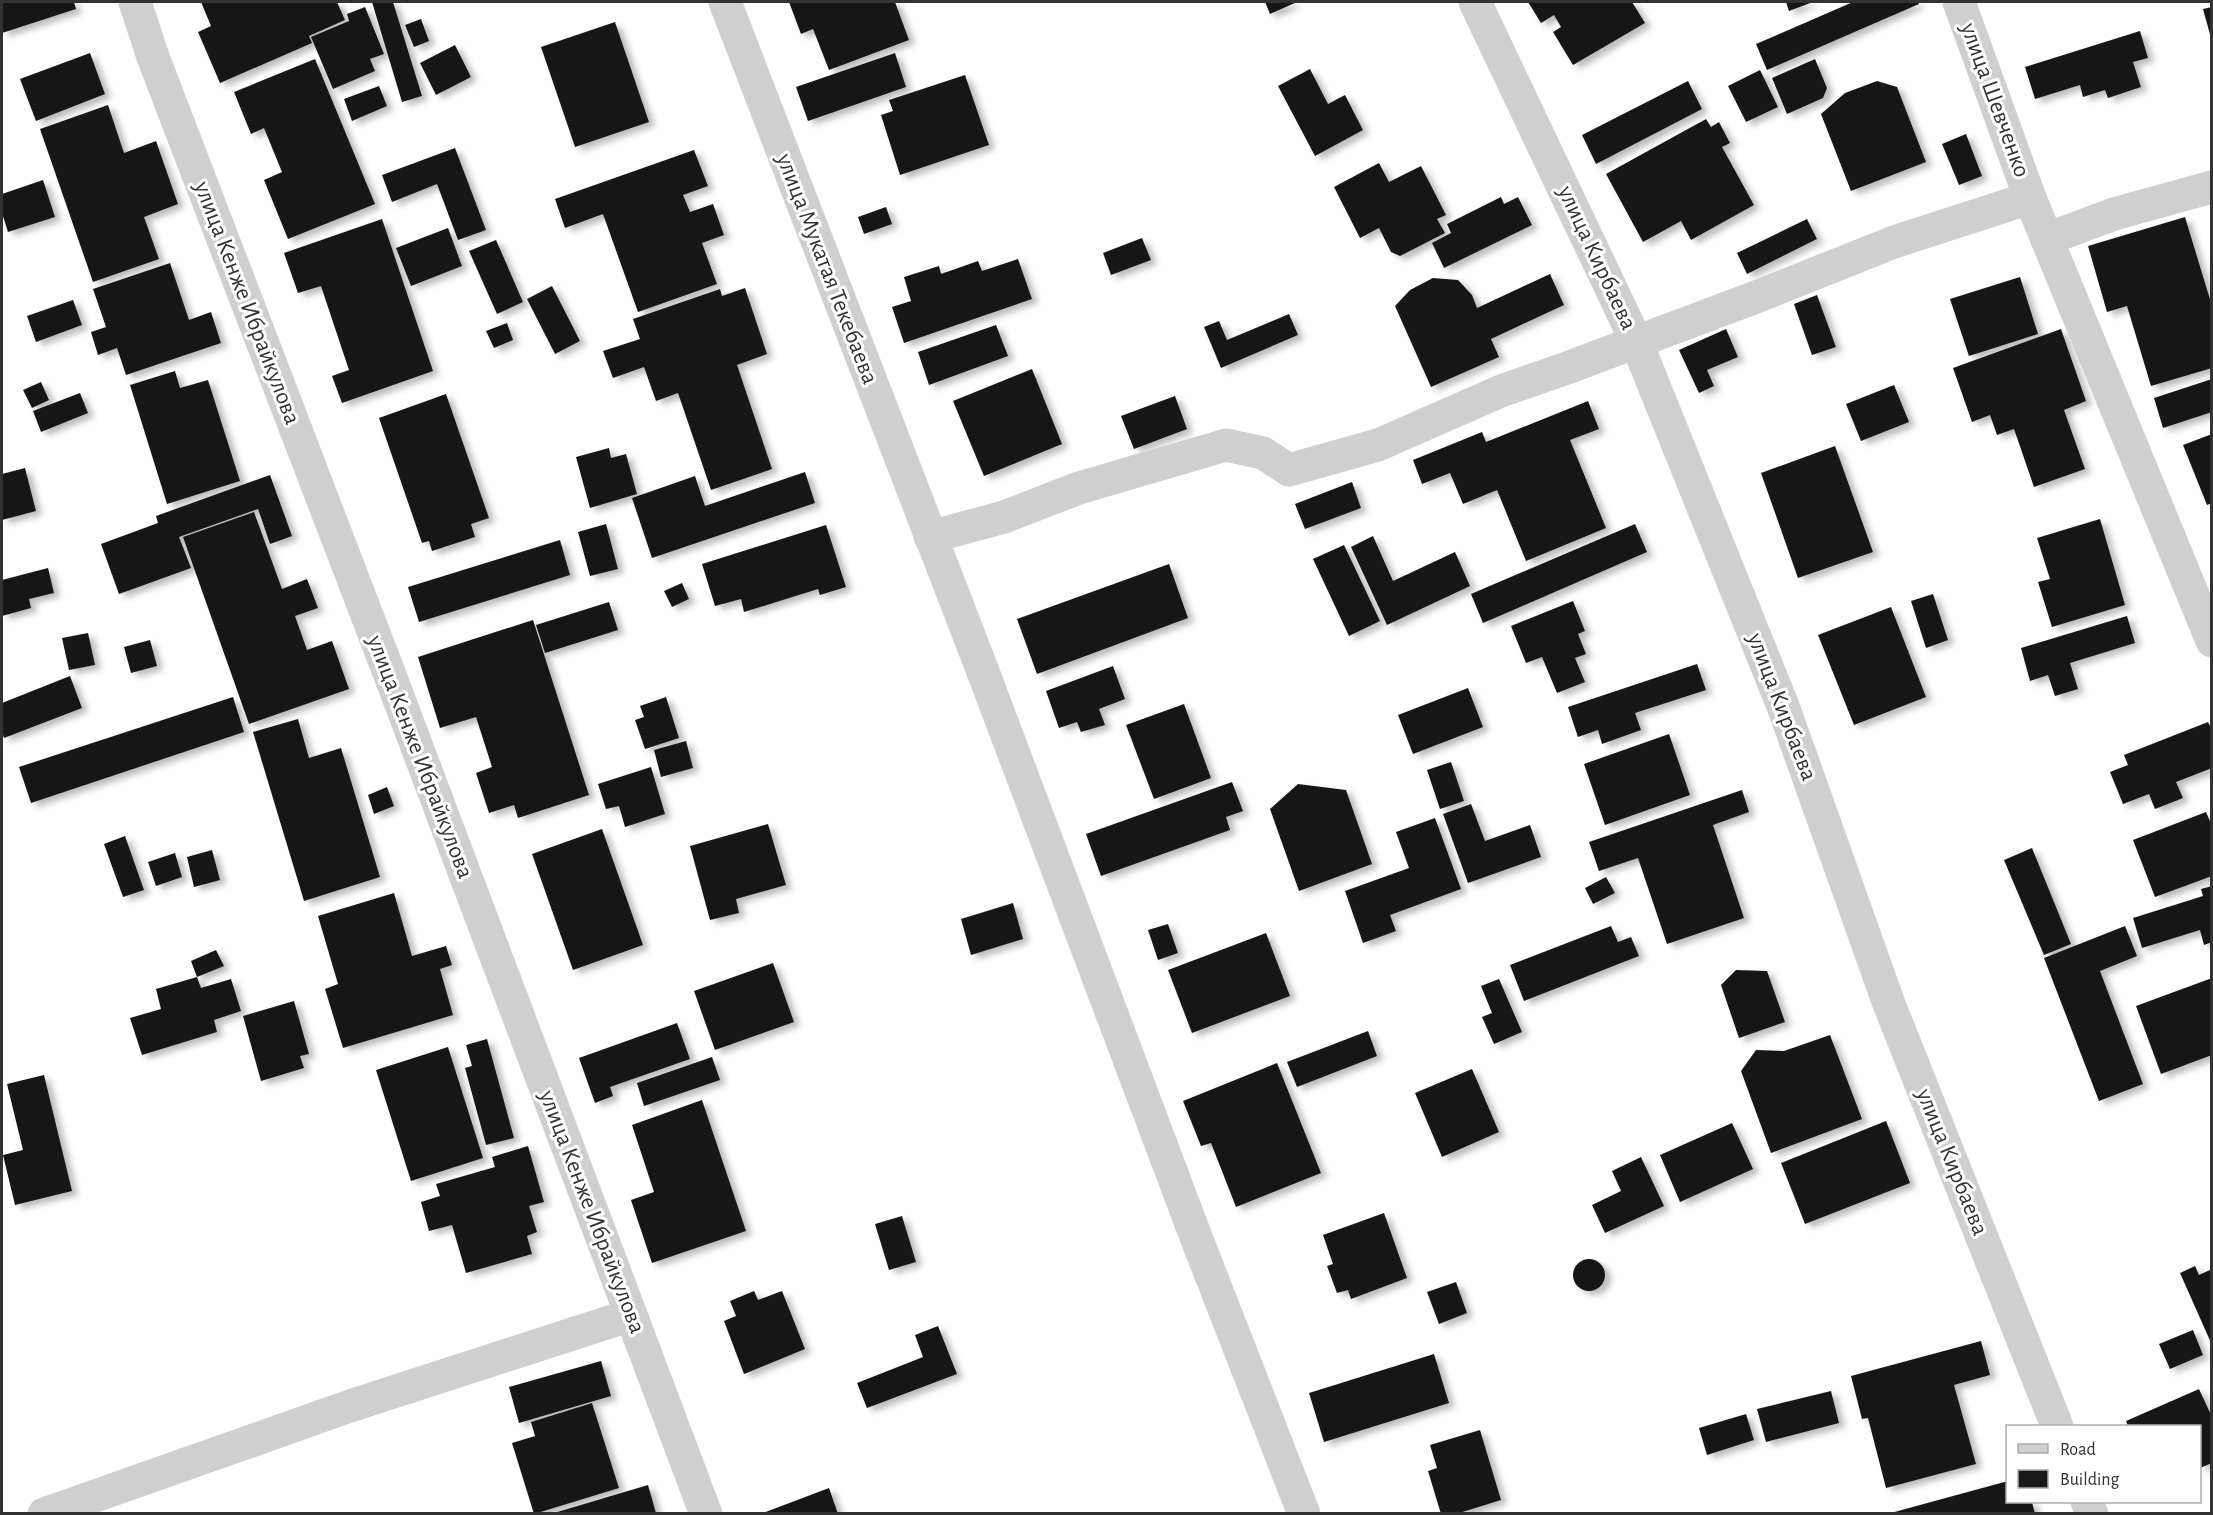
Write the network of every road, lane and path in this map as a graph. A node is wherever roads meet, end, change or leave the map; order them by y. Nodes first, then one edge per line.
1 (135, 2) edge
2 (725, 2) edge
3 (1475, 2) edge
4 (1959, 2) edge
5 (2211, 187) edge
6 (2030, 198) junction
7 (2047, 239) junction
8 (1636, 340) junction
9 (930, 537) junction
10 (2211, 641) edge
11 (631, 1315) junction
12 (2057, 1425) edge
13 (44, 1514) edge
14 (706, 1514) edge
15 (1304, 1514) edge

1 - 11 street, улица Кенже Ибрайкулова
2 - 9 street, улица Мукатая Текебаева
3 - 8 street, улица Кирбаева
4 - 6 street, улица Шевченко
5 - 7 street
6 - 7 street, улица Шевченко
6 - 8 street
7 - 10 street, улица Шевченко
8 - 9 street
8 - 12 street, улица Кирбаева
9 - 15 street, улица Мукатая Текебаева
11 - 13 street
11 - 14 street, улица Кенже Ибрайкулова

